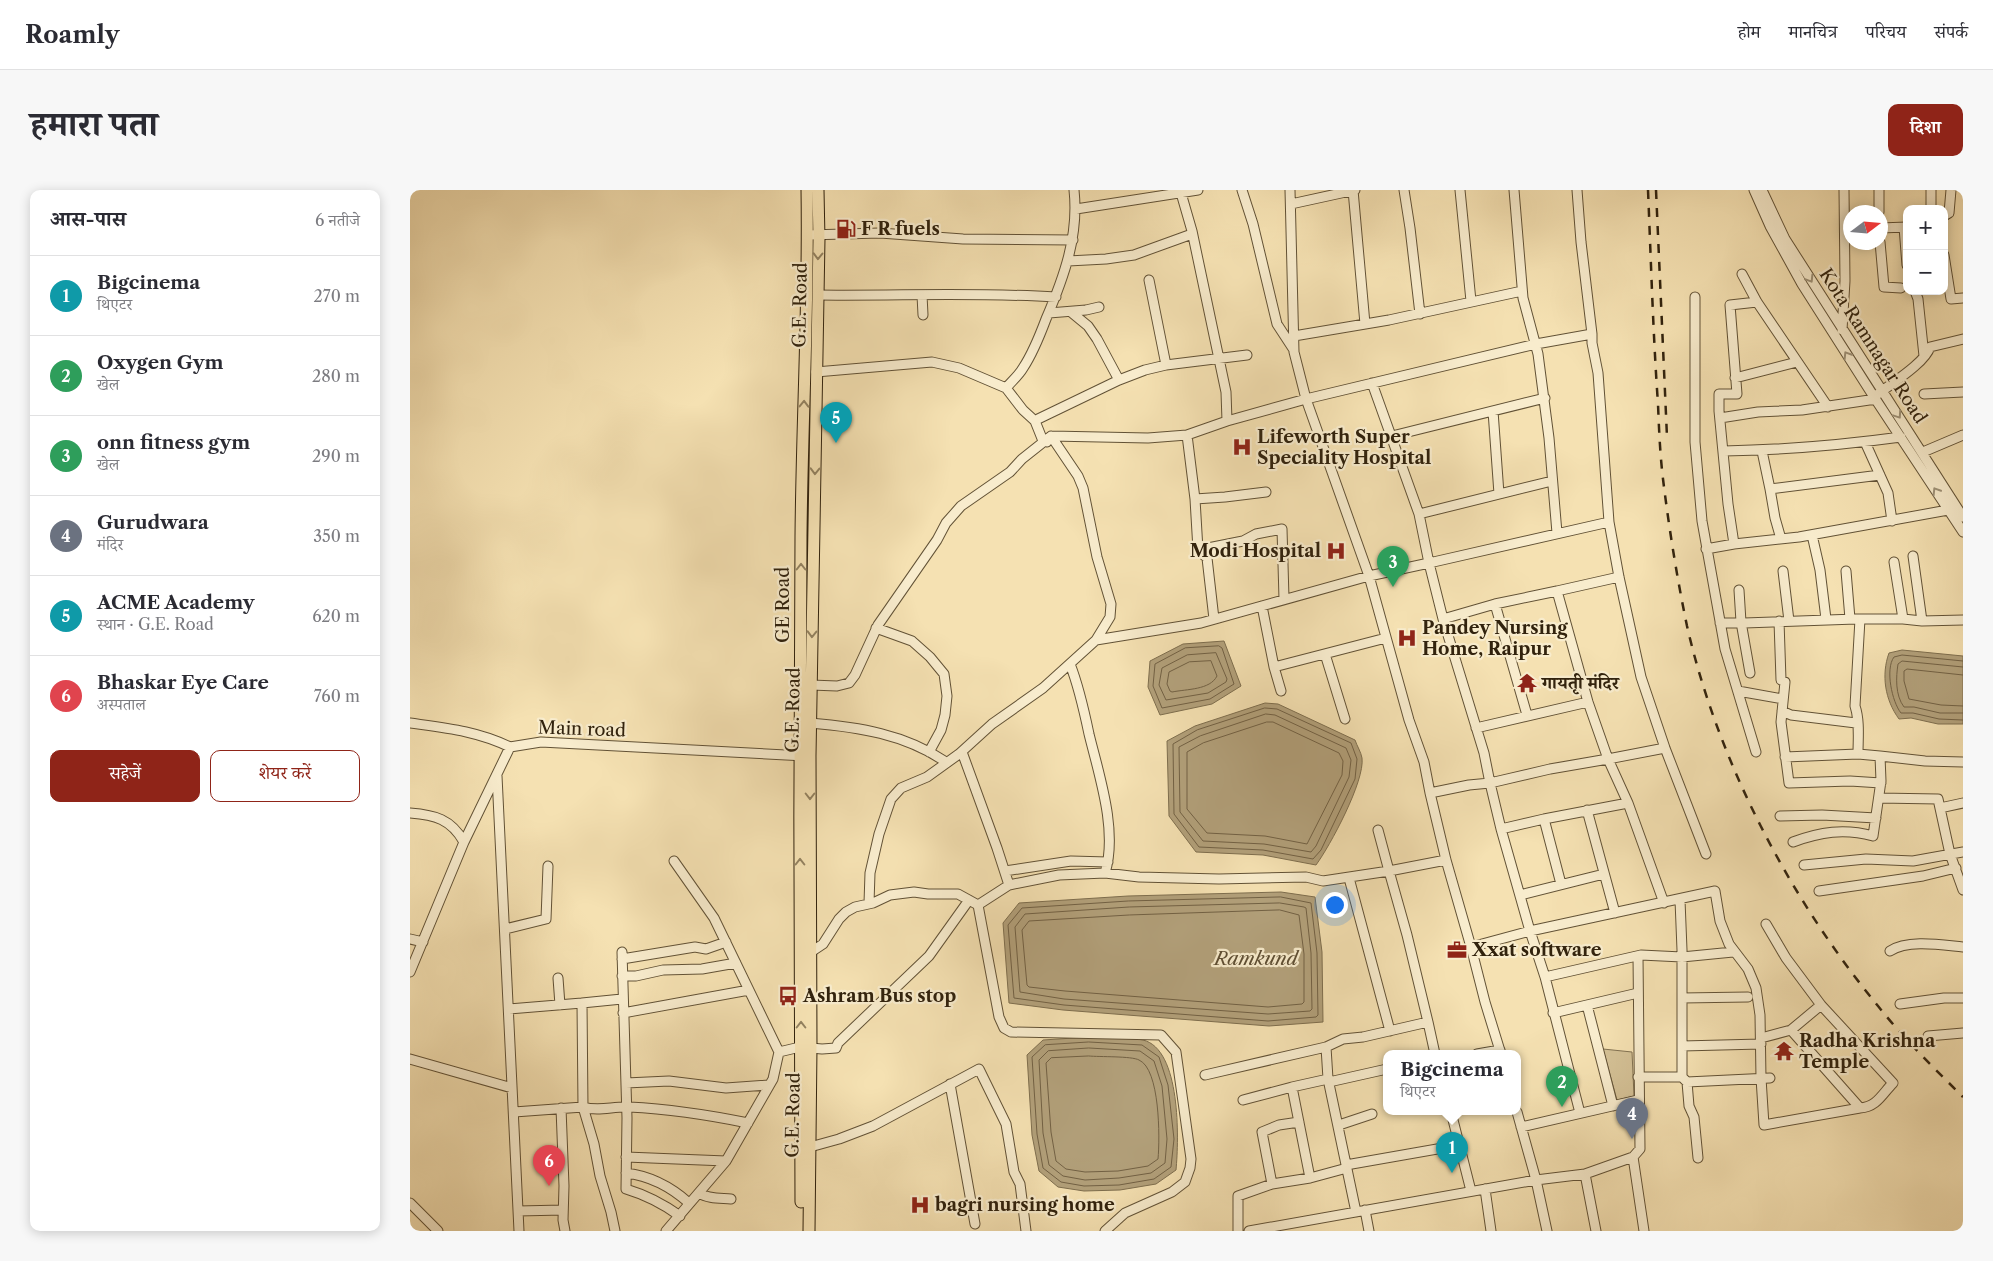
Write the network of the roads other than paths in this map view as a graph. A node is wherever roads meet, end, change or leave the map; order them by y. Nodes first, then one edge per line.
1 (807, 190) edge
2 (818, 190) edge
3 (1074, 190) edge
4 (1198, 190) edge
5 (1242, 190) edge
6 (1290, 190) edge
7 (1354, 190) edge
8 (1404, 190) edge
9 (1460, 190) edge
10 (1514, 190) edge
11 (1577, 190) edge
12 (1754, 190) edge
13 (1762, 190) edge
14 (1844, 190) edge
15 (1879, 190) edge
16 (1931, 190) edge
17 (1951, 190) edge
18 (1181, 193) junction
19 (1290, 204) junction
20 (1879, 205) edge
21 (1931, 205) edge
22 (1076, 209) junction
23 (1948, 214) edge
24 (1903, 227) edge
25 (1888, 228) edge
26 (1192, 234) junction
27 (813, 235) junction
28 (1073, 240) junction
29 (1881, 250) edge
30 (1068, 261) junction
31 (1742, 274) dead end
32 (1149, 280) dead end
33 (1948, 284) edge
34 (1901, 288) dead end
35 (1522, 291) junction
36 (818, 295) junction
37 (922, 295) junction
38 (1916, 295) edge
39 (1056, 297) junction
40 (1695, 297) dead end
41 (1963, 298) edge
42 (1470, 301) junction
43 (1757, 302) junction
44 (1100, 307) dead end
45 (1071, 312) junction
46 (1049, 313) junction
47 (1420, 314) junction
48 (923, 315) dead end
49 (1365, 324) junction
50 (1842, 330) junction
51 (1592, 334) junction
52 (1294, 336) junction
53 (1963, 339) edge
54 (1536, 344) junction
55 (1294, 352) junction
56 (1247, 355) dead end
57 (1924, 356) junction
58 (1219, 359) junction
59 (1797, 362) junction
60 (1166, 365) junction
61 (816, 372) junction
62 (1736, 378) junction
63 (1119, 380) junction
64 (1372, 384) junction
65 (1006, 388) junction
66 (1882, 391) junction
67 (1963, 392) edge
68 (1924, 394) dead end
69 (1544, 398) junction
70 (1875, 398) junction
71 (1306, 399) junction
72 (1828, 407) junction
73 (1493, 411) junction
74 (1720, 418) junction
75 (1038, 419) dead end
76 (1226, 421) junction
77 (1187, 434) junction
78 (1963, 435) edge
79 (1392, 436) junction
80 (1901, 437) junction
81 (1051, 441) junction
82 (1865, 442) junction
83 (1762, 451) junction
84 (1724, 452) junction
85 (1923, 452) junction
86 (1880, 475) junction
87 (1552, 481) junction
88 (1770, 489) junction
89 (1266, 492) dead end
90 (1498, 494) junction
91 (1195, 499) junction
92 (1948, 510) junction
93 (1419, 514) junction
94 (1960, 515) edge
95 (1892, 521) junction
96 (1609, 522) junction
97 (1963, 532) edge
98 (1557, 533) junction
99 (1812, 535) junction
100 (1781, 539) junction
101 (1734, 544) junction
102 (1706, 549) junction
103 (1198, 550) junction
104 (1913, 556) dead end
105 (1894, 562) dead end
106 (1429, 563) junction
107 (1783, 572) dead end
108 (1846, 572) dead end
109 (1369, 576) junction
110 (1619, 577) junction
111 (1738, 590) dead end
112 (1557, 591) junction
113 (1284, 599) junction
114 (1495, 604) junction
115 (1262, 606) junction
116 (1214, 619) junction
117 (1443, 619) junction
118 (1826, 619) junction
119 (1850, 619) junction
120 (1860, 619) junction
121 (1903, 619) junction
122 (1963, 620) edge
123 (1779, 621) junction
124 (1789, 621) junction
125 (1922, 621) junction
126 (1720, 622) junction
127 (1740, 622) junction
128 (876, 628) junction
129 (1386, 638) junction
130 (1096, 640) junction
131 (1325, 654) junction
132 (1070, 664) junction
133 (1274, 667) junction
134 (1750, 673) dead end
135 (811, 685) junction
136 (1281, 691) dead end
137 (1738, 692) junction
138 (1783, 699) junction
139 (1588, 702) junction
140 (1782, 711) junction
141 (1527, 715) junction
142 (1345, 719) dead end
143 (410, 723) edge
144 (810, 723) junction
145 (1856, 723) junction
146 (1476, 728) junction
147 (510, 747) junction
148 (1665, 748) junction
149 (929, 752) junction
150 (962, 752) junction
151 (1756, 752) dead end
152 (1858, 754) junction
153 (805, 756) junction
154 (1785, 756) junction
155 (1880, 756) junction
156 (1608, 759) junction
157 (946, 762) junction
158 (1963, 762) edge
159 (497, 773) junction
160 (1490, 783) junction
161 (1880, 783) junction
162 (1430, 793) junction
163 (1879, 798) junction
164 (1628, 803) junction
165 (1963, 803) edge
166 (1940, 808) junction
167 (1587, 810) junction
168 (410, 813) edge
169 (1780, 816) dead end
170 (1876, 818) junction
171 (1544, 819) junction
172 (1502, 829) junction
173 (1378, 830) dead end
174 (464, 842) junction
175 (1793, 842) dead end
176 (1963, 852) edge
177 (1706, 854) dead end
178 (1950, 854) junction
179 (1446, 860) junction
180 (674, 861) dead end
181 (1108, 862) junction
182 (1804, 865) dead end
183 (548, 866) dead end
184 (1005, 871) junction
185 (1388, 871) junction
186 (1959, 872) edge
187 (1105, 873) junction
188 (1604, 874) junction
189 (1349, 878) junction
190 (1561, 884) junction
191 (1009, 885) junction
192 (1963, 890) edge
193 (1819, 891) dead end
194 (1520, 894) junction
195 (969, 900) junction
196 (1680, 900) junction
197 (869, 903) junction
198 (1664, 903) junction
199 (978, 905) junction
200 (1615, 913) junction
201 (1766, 924) dead end
202 (505, 929) junction
203 (1530, 931) junction
204 (410, 939) edge
205 (422, 942) junction
206 (726, 942) junction
207 (1471, 947) junction
208 (1963, 947) edge
209 (1890, 951) dead end
210 (1733, 952) junction
211 (805, 955) junction
212 (1638, 956) junction
213 (1682, 957) junction
214 (736, 963) junction
215 (410, 972) edge
216 (622, 976) junction
217 (1544, 977) junction
218 (558, 978) dead end
219 (749, 990) junction
220 (1638, 993) junction
221 (1748, 997) dead end
222 (1682, 998) junction
223 (1963, 998) edge
224 (622, 999) junction
225 (582, 1003) junction
226 (1900, 1004) dead end
227 (560, 1005) junction
228 (1587, 1005) junction
229 (1821, 1005) junction
230 (508, 1009) junction
231 (623, 1013) junction
232 (1553, 1013) junction
233 (1428, 1022) junction
234 (1791, 1030) junction
235 (1390, 1031) junction
236 (1963, 1032) edge
237 (1928, 1036) dead end
238 (1761, 1041) junction
239 (1682, 1046) junction
240 (806, 1047) junction
241 (1326, 1047) junction
242 (1434, 1050) edge
243 (1499, 1050) edge
244 (779, 1052) junction
245 (410, 1059) edge
246 (1383, 1070) edge
247 (1205, 1074) dead end
248 (1638, 1077) junction
249 (1766, 1078) junction
250 (1684, 1079) junction
251 (1329, 1081) junction
252 (626, 1083) junction
253 (950, 1084) junction
254 (769, 1086) junction
255 (1292, 1087) junction
256 (512, 1088) junction
257 (1244, 1100) dead end
258 (1638, 1100) junction
259 (627, 1106) junction
260 (1614, 1106) junction
261 (583, 1107) junction
262 (561, 1108) junction
263 (1860, 1108) junction
264 (514, 1112) junction
265 (1580, 1113) junction
266 (1372, 1114) dead end
267 (1452, 1115) edge
268 (1518, 1115) edge
269 (1299, 1122) junction
270 (748, 1123) junction
271 (1339, 1126) junction
272 (1521, 1127) junction
273 (1460, 1145) junction
274 (810, 1147) junction
275 (626, 1156) junction
276 (1633, 1157) junction
277 (1698, 1158) dead end
278 (726, 1161) junction
279 (1347, 1166) junction
280 (626, 1173) junction
281 (1585, 1174) junction
282 (1310, 1178) junction
283 (1536, 1180) junction
284 (1272, 1184) junction
285 (1485, 1189) junction
286 (1471, 1191) junction
287 (700, 1193) junction
288 (731, 1199) dead end
289 (410, 1203) edge
290 (689, 1203) junction
291 (563, 1210) junction
292 (518, 1211) junction
293 (1361, 1211) junction
294 (680, 1216) junction
295 (975, 1224) dead end
296 (438, 1231) edge
297 (519, 1231) edge
298 (565, 1231) edge
299 (615, 1231) edge
300 (666, 1231) edge
301 (802, 1231) edge
302 (809, 1231) edge
303 (1026, 1231) edge
304 (1105, 1231) edge
305 (1238, 1231) edge
306 (1248, 1231) edge
307 (1369, 1231) edge
308 (1489, 1231) edge
309 (1547, 1231) edge
310 (1596, 1231) edge
311 (1644, 1231) edge

1 - 27 main road, GE Road
2 - 27 main road, G.E. Road
3 - 22 street
4 - 18 street
5 - 55 street
6 - 19 street
7 - 19 street
7 - 49 street
8 - 47 street
9 - 42 street
10 - 35 street
11 - 51 street
70 -> 12 street
13 -> 50 street, Kota Ramnagar Road
14 - 50 street
15 - 20 street
16 - 21 street
17 - 23 street
18 - 22 street
18 - 26 street
19 - 52 street
22 - 28 street
24 - 25 street
26 - 30 street
26 - 58 street
27 - 28 street
27 -> 36 main road, G.E. Road
153 -> 27 main road, GE Road
28 - 30 street
29 - 34 street
30 - 39 street
31 - 43 street
32 - 60 street
33 - 41 street
35 - 42 street
35 - 54 street
36 - 37 street
36 - 61 main road, G.E. Road
37 - 39 street
37 - 48 street
38 - 57 street
39 - 46 street
40 - 102 street
42 - 47 street
43 - 59 street
43 - 62 street
44 - 45 street
45 - 46 street
45 - 63 street
46 - 65 street
47 - 49 street
49 - 52 street
50 - 66 street, Kota Ramnagar Road
51 - 54 street
51 - 96 street
52 - 55 street
53 - 57 street
54 - 64 street
54 - 69 street
55 - 71 street
56 - 58 street
57 - 66 street
58 - 60 street
58 - 76 street
59 - 62 street
59 - 72 street
60 - 63 street
61 - 65 street
61 -> 135 main road, G.E. Road
62 - 74 street
63 - 75 street
64 - 71 street
64 - 79 street
65 - 81 street
66 - 70 street
66 -> 85 street, Kota Ramnagar Road
67 - 68 street
69 - 73 street
69 - 87 street
70 - 72 street
70 - 80 street
71 - 76 street
71 - 109 street
72 - 74 street
73 - 79 street
73 - 90 street
74 - 84 street
76 - 77 street
77 - 81 street
77 - 91 street
78 - 85 street
79 - 93 street
80 - 82 street
92 -> 80 street
81 - 128 street
81 - 130 street
82 - 83 street
82 - 86 street
83 - 84 street
83 - 88 street
84 - 101 street
85 - 94 street, Kota Ramnagar Road
86 - 88 street
86 - 95 street
87 - 90 street
87 - 98 street
88 - 100 street
89 - 91 street
90 - 93 street
91 - 103 street
92 - 94 street
92 - 95 street
93 - 106 street
94 - 97 street
95 - 99 street
96 - 98 street
96 - 110 street
98 - 106 street
99 - 100 street
99 - 118 street
100 - 101 street
101 - 102 street
102 - 126 street
103 - 113 street
103 - 116 street
104 - 125 street
105 - 121 street
106 - 109 street
106 - 117 street
107 - 124 street
108 - 119 street
109 - 113 street
109 - 129 street
110 - 112 street
110 - 148 street
111 - 127 street
112 - 114 street
112 - 139 street
113 - 115 street
114 - 117 street
114 - 141 street
115 - 116 street
115 - 133 street
116 - 130 street
117 - 146 street
118 - 119 street
118 - 124 street
119 - 120 street
120 - 121 street
120 - 145 street
121 - 125 street
122 - 125 street
123 - 124 street
123 - 127 street
123 - 138 street
126 - 127 street
126 - 137 street
127 - 134 street
128 - 135 street
128 - 149 street
129 - 131 street
129 - 162 street
130 - 132 street
131 - 133 street
131 - 142 street
132 - 150 street
132 - 181 street
133 - 136 street
135 - 144 main road, G.E. Road
137 - 138 street
137 - 151 street
138 - 140 street
139 - 141 street
139 - 156 street
140 - 145 street
140 - 154 street
141 - 146 street
143 - 147 street
144 - 149 street
144 - 153 main road, G.E. Road
145 - 152 street
146 - 160 street
147 - 153 street, Main road
147 - 159 street
148 - 156 street
148 - 177 street
149 - 157 street
150 - 157 street
150 - 184 street
152 - 154 street
152 - 155 street
153 - 211 main road, GE Road
154 - 161 street
155 - 158 street
155 - 161 street
156 - 160 street
156 - 164 street
157 - 197 street
159 - 174 street
159 - 202 street
160 - 162 street
160 - 172 street
161 - 163 street
162 - 179 street
163 - 166 street
163 - 170 street
164 - 167 street
164 - 198 street
165 - 166 street
166 - 178 street
167 - 171 street
167 - 188 street
168 - 174 street
169 - 170 street
170 - 175 street
171 - 172 street
171 - 190 street
172 - 194 street
173 - 185 street
174 - 205 street
176 - 178 street
178 - 182 street
178 - 186 street
179 - 185 street
179 - 207 street
180 - 206 street
181 - 184 street
181 - 187 street
183 - 202 street
184 - 191 street
185 - 189 street
185 - 233 street
186 - 192 street
186 - 193 street
187 - 189 street
187 - 191 street
188 - 190 street
188 - 200 street
189 - 235 street
190 - 194 street
191 - 199 street
194 - 203 street
195 - 197 street
195 - 199 street
195 - 240 street
196 - 198 street
196 - 210 street
196 - 213 street
197 - 211 street
198 - 200 street
199 - 304 street
200 - 203 street
201 - 229 street
202 - 230 street
203 - 207 street
203 - 217 street
204 - 205 street
205 - 215 street
206 - 214 street
206 - 216 street
207 - 243 street
208 - 209 street
210 - 213 street
210 - 238 street
211 - 240 main road, GE Road
212 - 213 street
212 - 217 street
212 - 220 street
213 - 222 street
214 - 216 street
214 - 219 street
216 - 224 street
217 - 232 street
218 - 227 street
219 - 231 street
219 - 244 street
220 - 228 street
220 - 248 street
221 - 222 street
222 - 239 street
223 - 226 street
224 - 225 street
224 - 231 street
225 - 227 street
225 - 261 street
227 - 230 street
228 - 232 street
228 - 260 street
229 - 234 street
229 - 263 street
230 - 256 street
231 - 252 street
232 - 265 street
233 - 235 street
233 - 242 street
234 - 238 street
234 - 263 street
235 - 241 street
236 - 237 street
238 - 239 street
238 - 249 street
239 - 250 street
240 - 244 street
240 - 274 main road, G.E. Road
240 - 301 main road, GE Road
241 - 247 street
241 - 251 street
244 - 254 street
245 - 256 street
246 - 251 street
248 - 250 street
248 - 258 street
249 - 250 street
249 - 263 street
250 - 277 street
251 - 255 street
251 - 271 street
252 - 254 street
252 - 259 street
253 - 274 street
253 - 295 street
253 - 303 street
254 - 270 street
255 - 257 street
255 - 269 street
256 - 264 street
258 - 260 street
258 - 276 street
259 - 261 street
259 - 270 street
259 - 275 street
260 - 265 street
261 - 262 street
261 - 299 street
262 - 264 street
262 - 291 street
264 - 292 street
265 - 272 street
266 - 271 street
267 - 273 street
268 - 272 street
269 - 282 street
269 - 284 street
270 - 278 street
271 - 279 street
272 - 283 street
273 - 279 street
273 - 286 street
274 - 302 main road, G.E. Road
275 - 278 street
275 - 280 street
276 - 281 street
276 - 311 street
278 - 287 street
279 - 282 street
279 - 293 street
280 - 290 street
280 - 294 street
281 - 283 street
281 - 310 street
282 - 284 street
283 - 285 street
283 - 309 street
284 - 305 street
285 - 286 street
285 - 308 street
286 - 293 street
287 - 288 street
287 - 290 street
289 - 296 street
290 - 294 street
291 - 292 street
291 - 298 street
292 - 297 street
293 - 306 street
293 - 307 street
294 - 300 street

